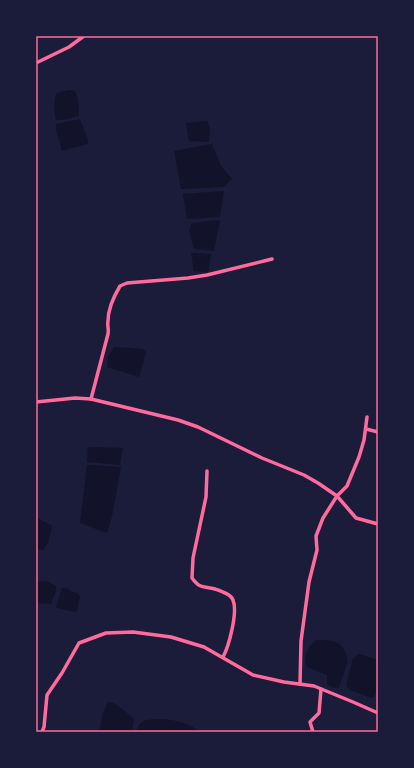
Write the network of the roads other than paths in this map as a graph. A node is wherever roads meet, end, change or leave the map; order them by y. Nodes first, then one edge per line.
1 (84, 36) edge
2 (36, 63) edge
3 (272, 259) dead end
4 (92, 399) junction
5 (36, 402) edge
6 (367, 417) dead end
7 (366, 429) junction
8 (378, 432) edge
9 (207, 471) dead end
10 (337, 496) junction
11 (378, 524) edge
12 (224, 657) junction
13 (300, 684) junction
14 (321, 689) junction
15 (378, 713) edge
16 (42, 732) edge
17 (313, 732) edge

1 - 2 street
3 - 4 street
4 - 5 street
4 - 10 street
6 - 7 street
7 - 8 street
7 - 10 street
9 - 12 street
10 - 11 street
10 - 13 street
12 - 13 street
12 - 16 street
13 - 14 street
14 - 15 street
14 - 17 street

